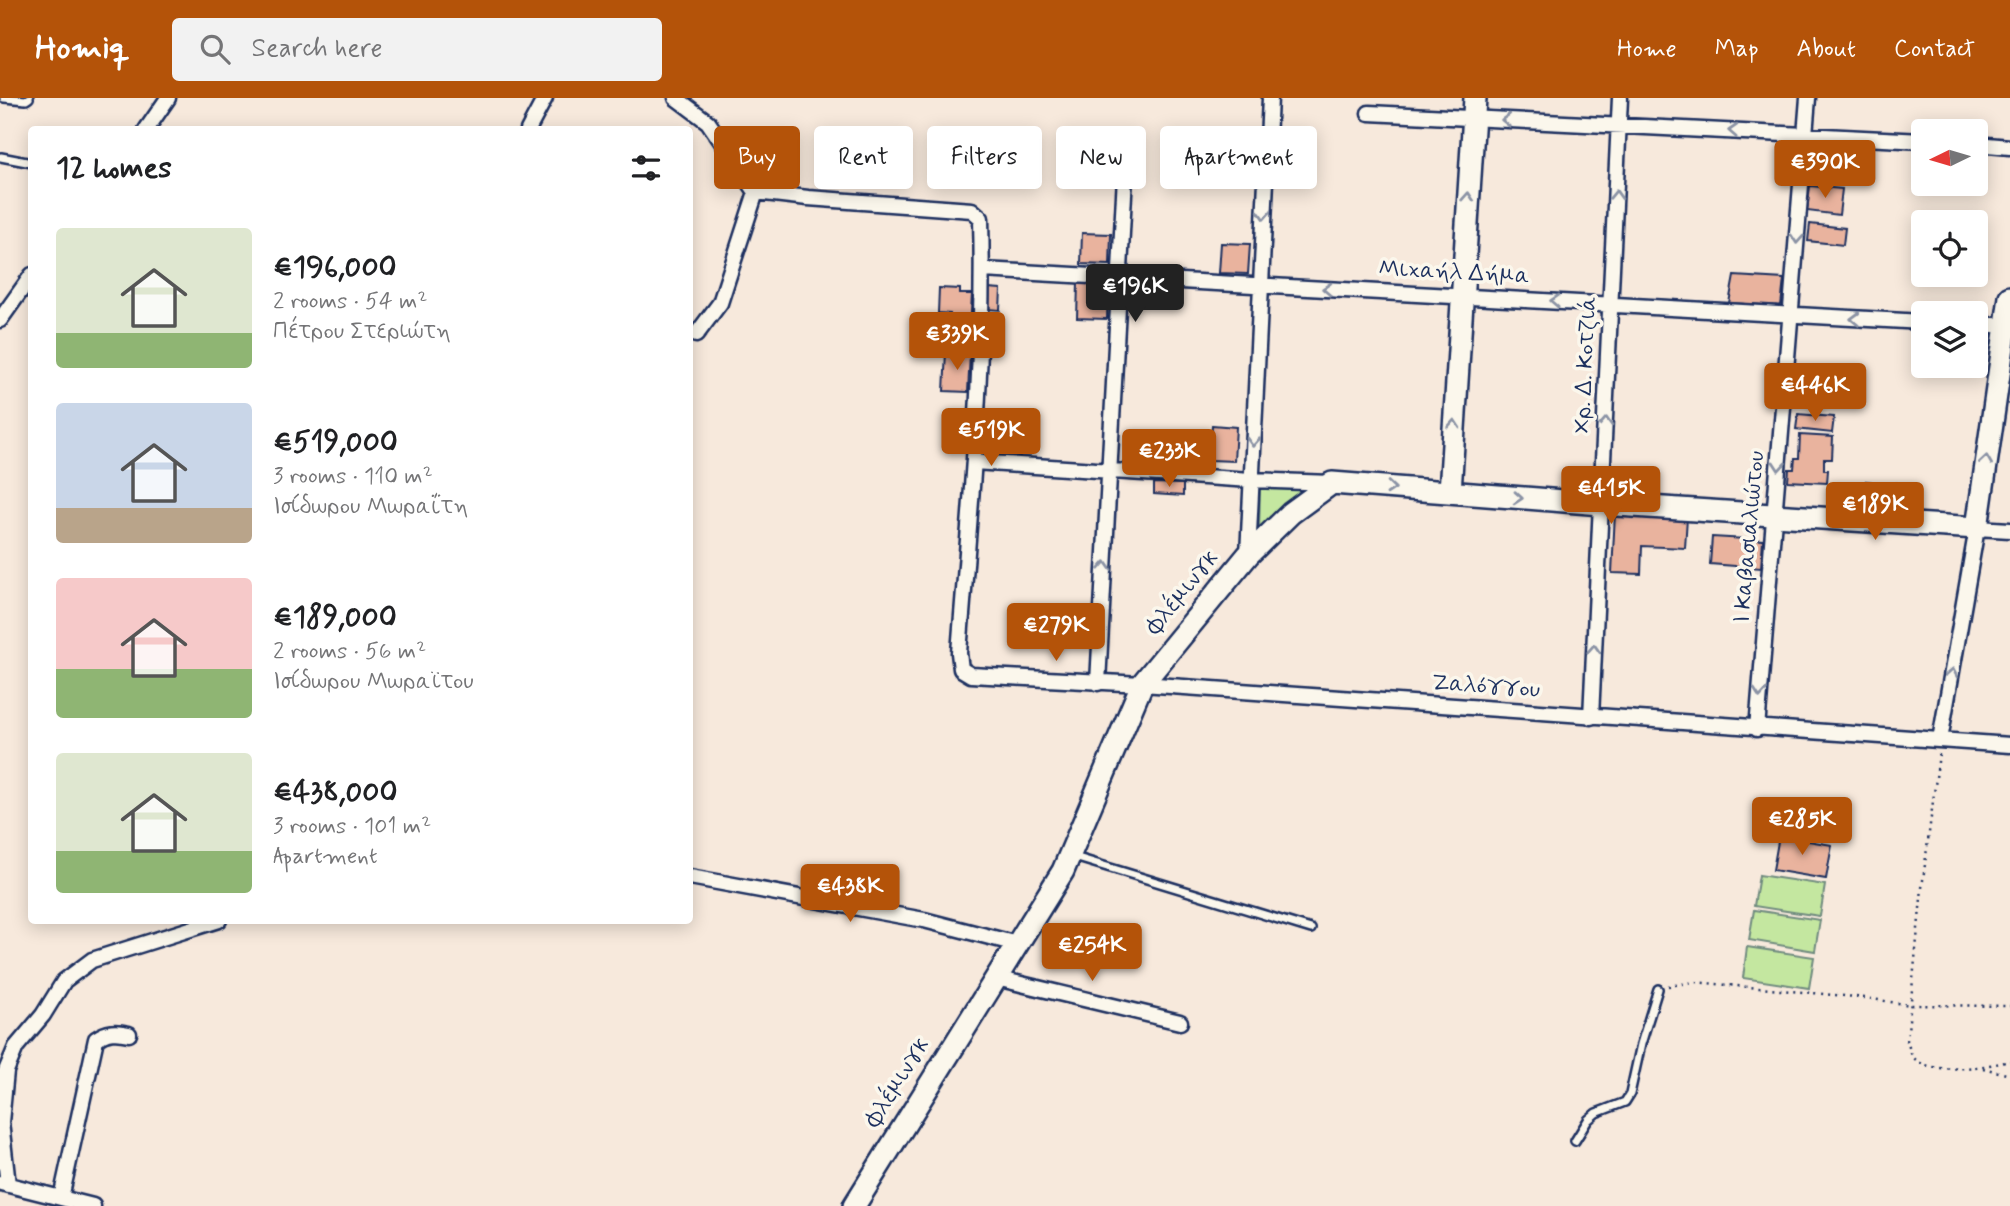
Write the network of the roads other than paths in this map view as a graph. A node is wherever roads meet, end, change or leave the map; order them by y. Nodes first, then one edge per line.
1 (4, 98) edge
2 (29, 98) edge
3 (545, 98) edge
4 (676, 98) edge
5 (1270, 98) edge
6 (1620, 98) edge
7 (1808, 98) edge
8 (165, 99) edge
9 (1474, 108) edge
10 (1369, 113) dead end
11 (1619, 125) junction
12 (148, 126) edge
13 (530, 126) edge
14 (1805, 134) junction
15 (1911, 140) edge
16 (1988, 145) edge
17 (2010, 147) edge
18 (1, 157) edge
19 (28, 162) edge
20 (1124, 189) edge
21 (756, 192) junction
22 (982, 270) junction
23 (1120, 279) junction
24 (28, 281) edge
25 (1261, 285) junction
26 (1462, 296) junction
27 (2010, 297) edge
28 (1612, 304) junction
29 (1792, 316) junction
30 (0, 320) edge
31 (1911, 321) edge
32 (1988, 324) edge
33 (2008, 325) edge
34 (696, 334) dead end
35 (974, 461) junction
36 (1110, 471) junction
37 (1251, 480) junction
38 (1332, 483) junction
39 (1450, 492) junction
40 (1602, 504) junction
41 (1775, 514) junction
42 (1977, 528) junction
43 (2010, 530) edge
44 (1248, 555) junction
45 (1098, 683) junction
46 (1142, 684) junction
47 (1591, 718) junction
48 (1757, 729) junction
49 (1940, 740) junction
50 (2010, 745) edge
51 (1070, 856) junction
52 (693, 878) edge
53 (206, 924) edge
54 (1311, 929) dead end
55 (1017, 944) junction
56 (996, 978) junction
57 (1658, 989) road end
58 (1180, 1022) dead end
59 (129, 1034) dead end
60 (1575, 1141) dead end
61 (4, 1184) edge
62 (61, 1198) junction
63 (93, 1206) edge
64 (854, 1206) edge

1 - 2 lane
3 - 13 street
4 - 21 street
5 -> 25 street
6 - 11 street, Χρ. Δ. Κοτζιά
7 - 14 street, Ι Καβασιαλιώτου
8 - 12 street
9 - 10 street
11 -> 9 street
26 -> 9 street
14 -> 11 street
28 -> 11 street, Χρ. Δ. Κοτζιά
14 - 15 street
14 -> 29 street, Ι Καβασιαλιώτου
16 - 17 street
18 - 19 lane
20 - 23 street
21 - 22 street
21 - 34 street
22 - 23 street, Μιχαήλ Δήμα
22 - 35 street
23 - 25 street, Μιχαήλ Δήμα
23 - 36 street
24 - 30 street
26 -> 25 street, Μιχαήλ Δήμα
25 -> 37 street
28 -> 26 street, Μιχαήλ Δήμα
39 -> 26 street
27 - 33 street
28 - 29 street, Μιχαήλ Δήμα
40 -> 28 street, Χρ. Δ. Κοτζιά
31 -> 29 street, Μιχαήλ Δήμα
29 -> 41 street, Ι Καβασιαλιώτου
32 - 33 street
42 -> 33 street
35 - 36 street
35 - 45 street, Ζαλόγγου
36 - 37 street
45 -> 36 street
37 - 38 street
37 - 44 street
38 -> 39 street
38 - 44 street, Φλέμινγκ
39 -> 40 street
40 - 41 street
47 -> 40 street, Χρ. Δ. Κοτζιά
41 - 42 street
41 -> 48 street, Ι Καβασιαλιώτου
42 - 43 street
49 -> 42 street
44 - 46 street, Φλέμινγκ
45 - 46 street, Ζαλόγγου
46 - 47 street, Ζαλόγγου
46 - 51 street, Φλέμινγκ
47 - 48 street, Ζαλόγγου
48 - 49 street, Ζαλόγγου
49 - 50 street, Ζαλόγγου
51 - 54 lane
51 - 55 street, Φλέμινγκ
52 - 55 street
53 - 61 street
55 - 56 street, Φλέμινγκ
56 - 58 street
56 - 64 street, Φλέμινγκ
57 - 60 lane
59 - 62 street
61 - 62 street
62 - 63 street

